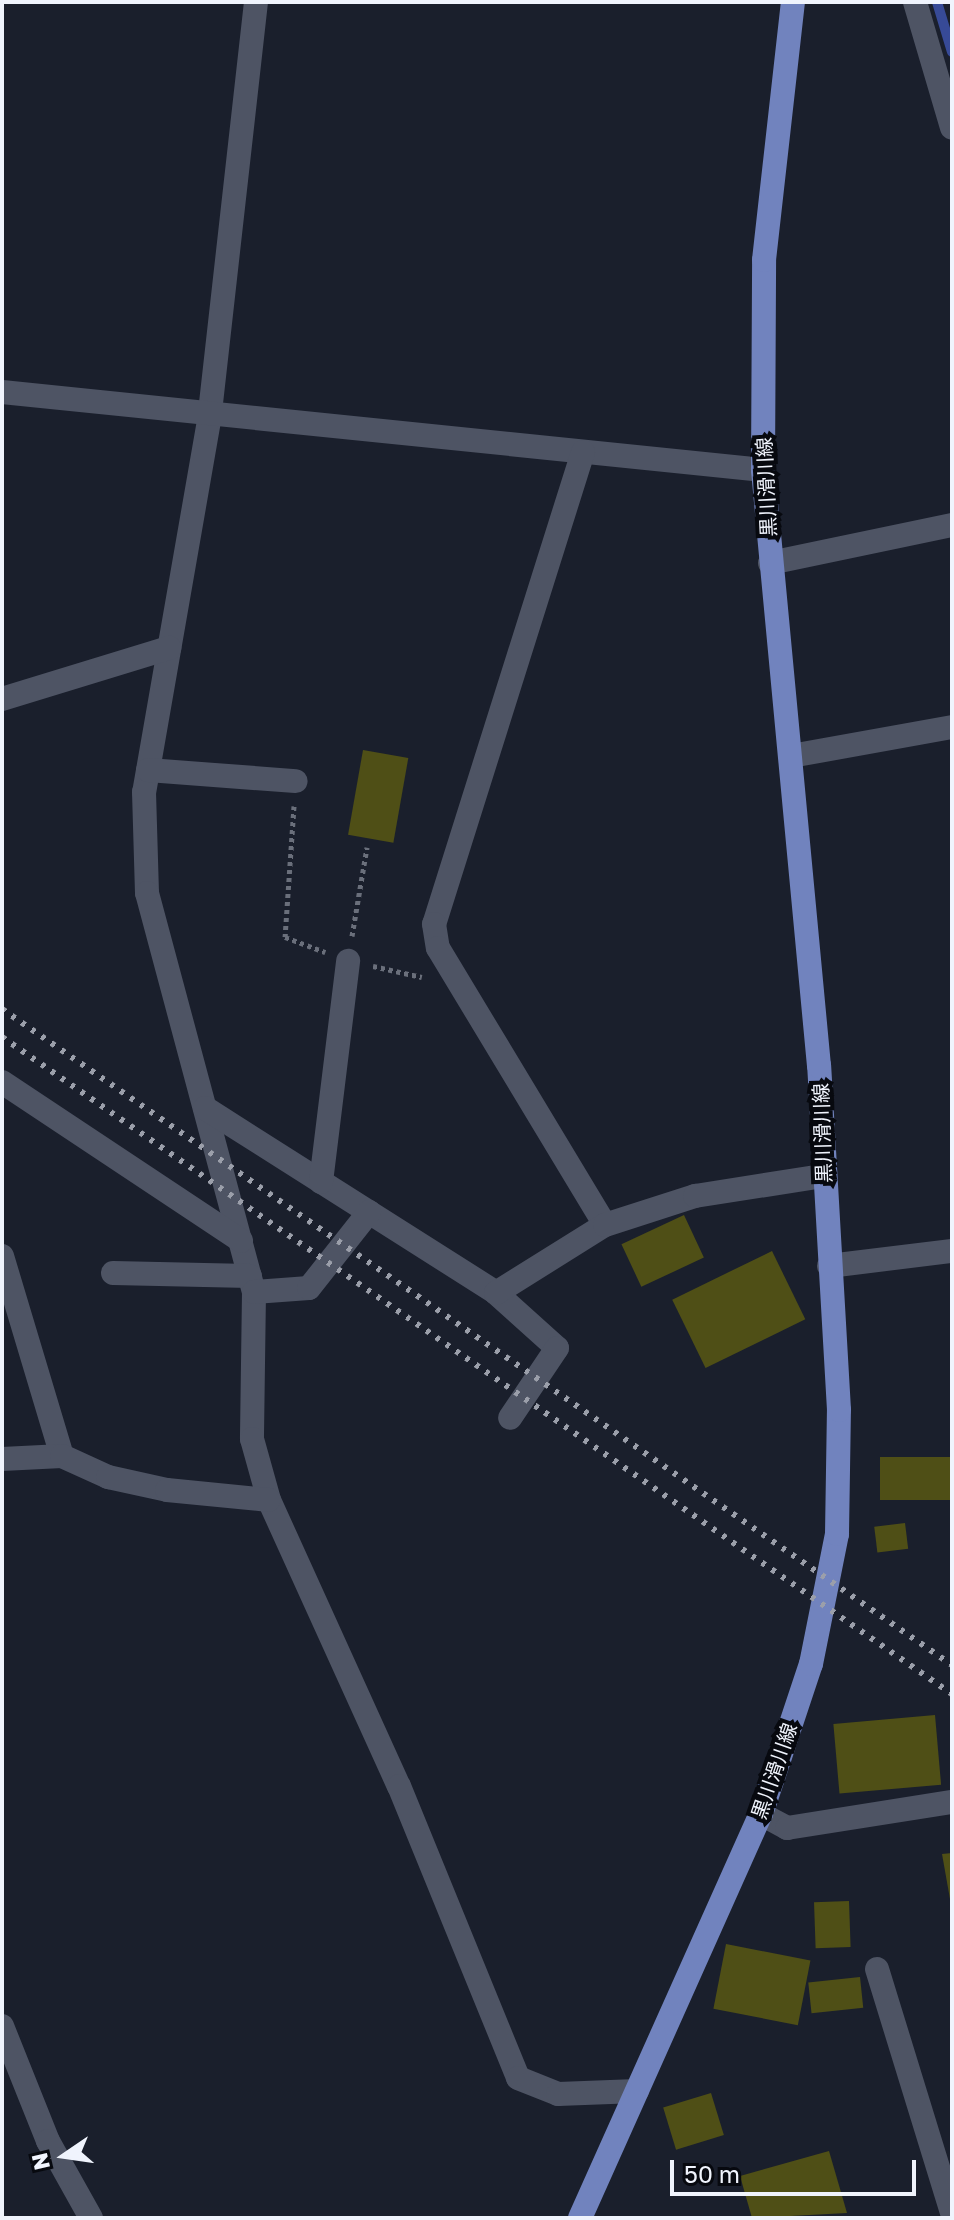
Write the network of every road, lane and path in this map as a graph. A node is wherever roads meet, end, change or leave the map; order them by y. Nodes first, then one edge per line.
1 (256, 2) edge
2 (793, 2) edge
3 (915, 2) edge
4 (952, 128) edge
5 (2, 392) edge
6 (210, 415) junction
7 (583, 452) junction
8 (763, 470) junction
9 (952, 525) edge
10 (770, 563) junction
11 (169, 648) junction
12 (2, 699) edge
13 (952, 727) edge
14 (791, 756) junction
15 (148, 770) junction
16 (296, 781) joint
17 (367, 847) dead end
18 (348, 961) junction
19 (447, 963) junction
20 (2, 1082) edge
21 (205, 1108) junction
22 (823, 1176) junction
23 (321, 1182) junction
24 (369, 1212) junction
25 (605, 1225) junction
26 (241, 1241) junction
27 (952, 1251) edge
28 (2, 1256) edge
29 (829, 1266) junction
30 (113, 1273) dead end
31 (252, 1284) junction
32 (496, 1293) junction
33 (510, 1418) dead end
34 (62, 1456) junction
35 (2, 1459) edge
36 (269, 1500) junction
37 (952, 1802) edge
38 (761, 1814) junction
39 (877, 1969) dead end
40 (2, 2026) edge
41 (637, 2091) junction
42 (952, 2213) edge
43 (91, 2218) edge
44 (580, 2218) edge

1 - 6 street
2 - 8 main road, 黒川滑川線
3 - 4 street
5 - 6 street
6 - 7 street
6 - 11 street
7 - 8 street
7 - 19 street
8 - 10 main road, 黒川滑川線
9 - 10 street
10 - 14 main road, 黒川滑川線
11 - 12 street
11 - 15 street
13 - 14 street
14 - 22 main road, 黒川滑川線
15 - 16 street
15 - 21 street
16 - 18 path
17 - 18 path
18 - 19 path
18 - 23 street
19 - 25 street
20 - 26 street
21 - 23 street
21 - 26 street
22 - 25 street
22 - 29 main road, 黒川滑川線
23 - 24 street
24 - 31 street
24 - 32 street
25 - 32 street
26 - 31 street
27 - 29 street
28 - 34 street
29 - 38 main road, 黒川滑川線
30 - 31 street
31 - 36 street
32 - 33 street
34 - 35 street
34 - 36 street
36 - 41 street
37 - 38 street
38 - 41 main road, 黒川滑川線
39 - 42 street
40 - 43 street
41 - 44 main road, 黒川滑川線

